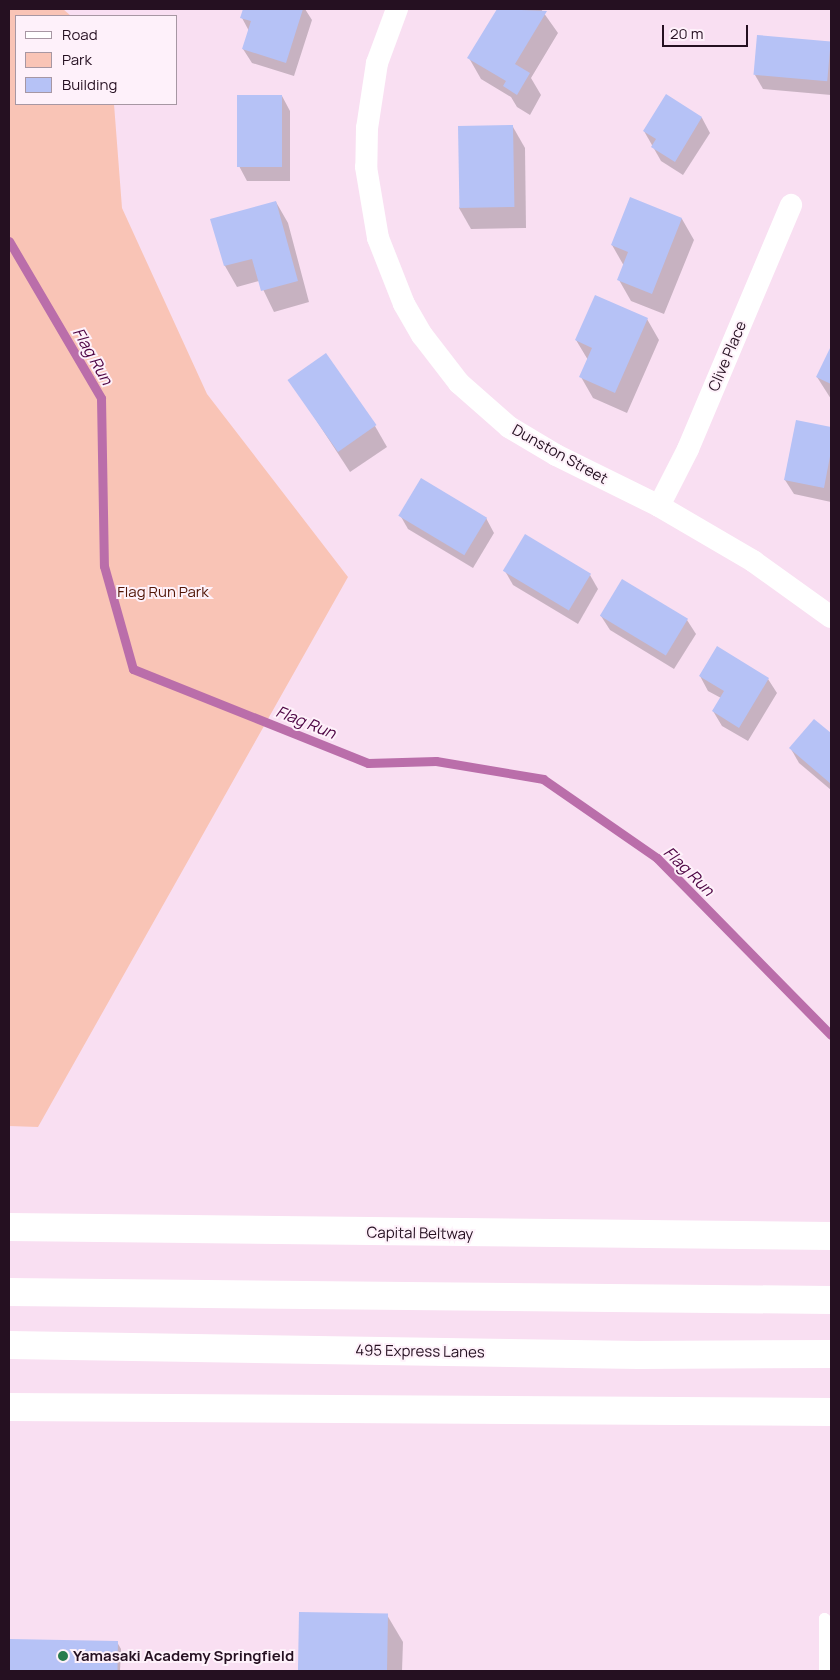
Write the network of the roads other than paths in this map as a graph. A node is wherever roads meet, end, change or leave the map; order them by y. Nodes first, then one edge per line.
1 (397, 9) edge
2 (791, 205) dead end
3 (659, 506) junction
4 (831, 617) edge
5 (9, 1227) edge
6 (831, 1236) edge
7 (9, 1292) edge
8 (831, 1300) edge
9 (9, 1345) edge
10 (831, 1354) edge
11 (9, 1407) edge
12 (831, 1412) edge
13 (831, 1624) edge
14 (824, 1671) edge

1 - 3 street, Dunston Street
2 - 3 street, Clive Place
3 - 4 street, Dunston Street
5 - 6 highway, Capital Beltway
7 - 8 highway
9 - 10 highway, 495 Express Lanes
11 - 12 highway
13 - 14 lane

